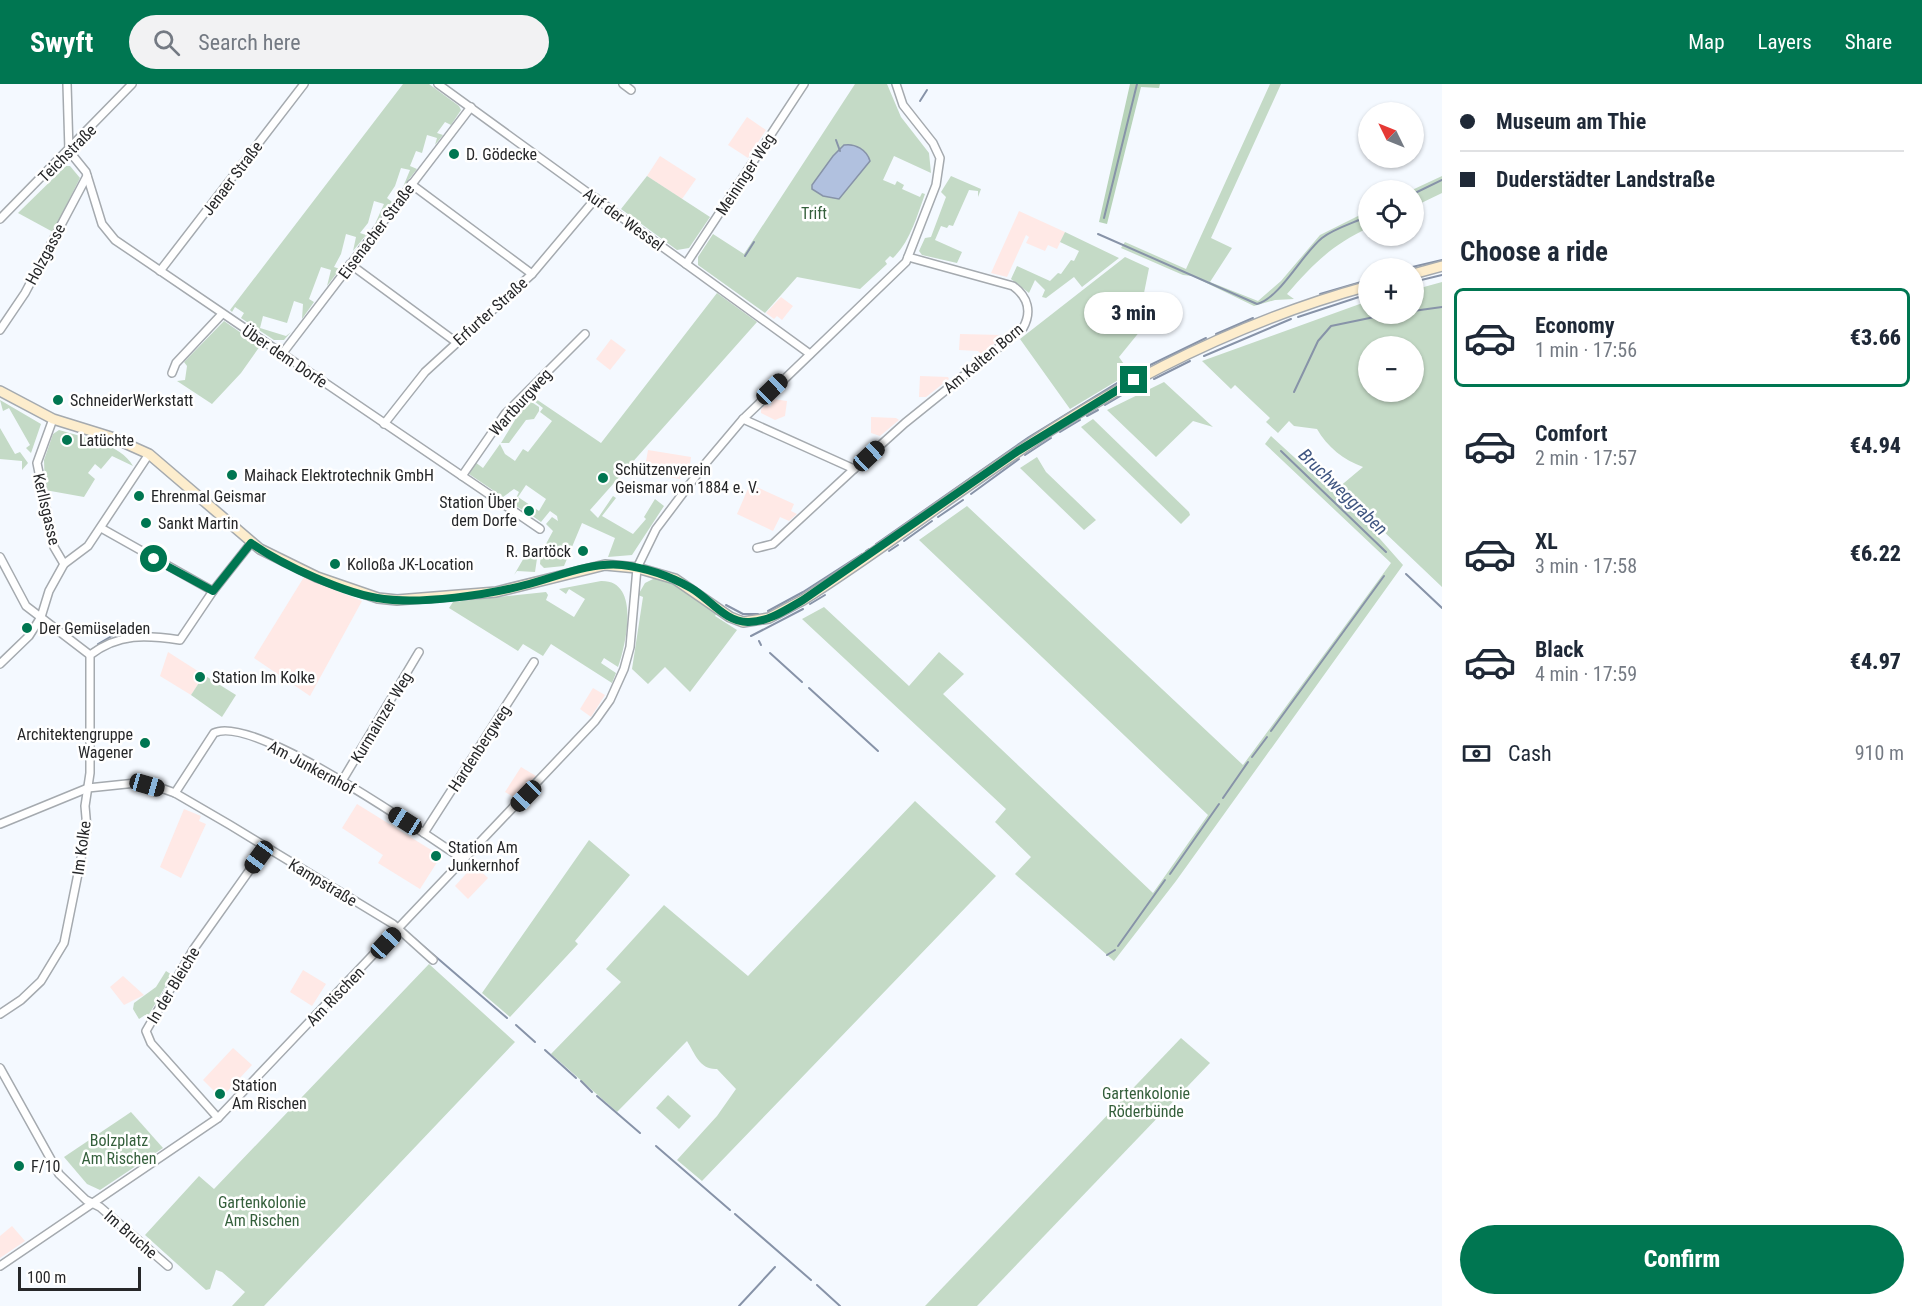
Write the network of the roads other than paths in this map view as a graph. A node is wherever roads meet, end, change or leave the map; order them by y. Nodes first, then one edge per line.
1 (67, 84) edge
2 (132, 84) edge
3 (304, 84) edge
4 (438, 84) edge
5 (623, 84) edge
6 (804, 84) edge
7 (896, 84) edge
8 (632, 90) dead end
9 (471, 107) junction
10 (69, 151) junction
11 (87, 176) junction
12 (411, 184) junction
13 (596, 198) junction
14 (0, 219) edge
15 (908, 257) junction
16 (350, 264) junction
17 (686, 264) junction
18 (1442, 266) edge
19 (160, 271) junction
20 (1424, 271) edge
21 (532, 274) junction
22 (1358, 289) edge
23 (222, 314) junction
24 (0, 330) edge
25 (585, 334) dead end
26 (456, 342) junction
27 (282, 354) junction
28 (810, 354) junction
29 (172, 373) dead end
30 (0, 391) edge
31 (53, 419) junction
32 (743, 419) junction
33 (384, 424) junction
34 (148, 454) junction
35 (854, 470) junction
36 (462, 476) junction
37 (101, 528) junction
38 (540, 529) dead end
39 (251, 543) junction
40 (758, 548) dead end
41 (0, 557) edge
42 (64, 564) junction
43 (637, 568) junction
44 (213, 591) junction
45 (41, 617) junction
46 (419, 652) dead end
47 (90, 655) junction
48 (534, 662) dead end
49 (0, 664) edge
50 (342, 781) junction
51 (88, 788) junction
52 (175, 793) junction
53 (0, 824) edge
54 (424, 833) junction
55 (266, 847) junction
56 (464, 860) junction
57 (399, 930) junction
58 (434, 960) dead end
59 (0, 1014) edge
60 (0, 1068) edge
61 (218, 1118) junction
62 (93, 1203) junction
63 (0, 1266) edge
64 (168, 1266) dead end

1 - 10 street
2 - 10 street, Teichstraße
3 - 19 street, Jenaer Straße
4 - 9 street, Auf der Wessel
5 - 8 street
6 - 17 street, Meininger Weg
7 - 15 street
9 - 12 street, Eisenacher Straße
9 - 13 street, Auf der Wessel
10 - 11 street, Über dem Dorfe
10 - 14 street, Teichstraße
11 - 19 street, Über dem Dorfe
11 - 24 street, Holzgasse
12 - 16 street, Eisenacher Straße
12 - 21 street
13 - 17 street, Auf der Wessel
13 - 21 street, Erfurter Straße
15 - 28 street
15 - 35 street, Am Kalten Born
16 - 26 street
16 - 27 street, Eisenacher Straße
17 - 28 street, Auf der Wessel
18 - 20 main road
19 - 23 street, Über dem Dorfe
21 - 26 street, Erfurter Straße
22 - 43 main road
23 - 27 street, Über dem Dorfe
23 - 29 street
25 - 36 street, Wartburgweg
26 - 33 street, Erfurter Straße
27 - 33 street, Über dem Dorfe
28 - 32 street
30 - 31 main road
31 - 34 main road
31 - 42 street, Kerllsgasse
32 - 35 street
32 - 43 street
33 - 36 street, Über dem Dorfe
34 - 37 street
34 - 39 main road
35 - 40 street, Am Kalten Born
36 - 38 street, Über dem Dorfe
37 - 42 street
37 - 44 street
39 - 43 main road
39 - 44 street
41 - 45 street
42 - 45 street
43 - 56 street, Am Rischen
44 - 47 street
45 - 47 street
45 - 49 street
46 - 50 street, Kurmainzer Weg
47 - 51 street, Im Kolke
48 - 54 street, Hardenbergweg
50 - 52 street, Am Junkernhof
50 - 54 street, Am Junkernhof
51 - 52 street, Kampstraße
51 - 53 street, Kampstraße
51 - 59 street, Im Kolke
52 - 55 street, Kampstraße
54 - 56 street, Am Junkernhof
55 - 57 street, Kampstraße
55 - 61 street, In der Bleiche
56 - 57 street, Am Rischen
57 - 58 street, Kampstraße
57 - 61 street, Am Rischen
60 - 62 street, Im Bruche
61 - 62 street, Am Rischen
62 - 63 street, Am Rischen
62 - 64 street, Im Bruche

